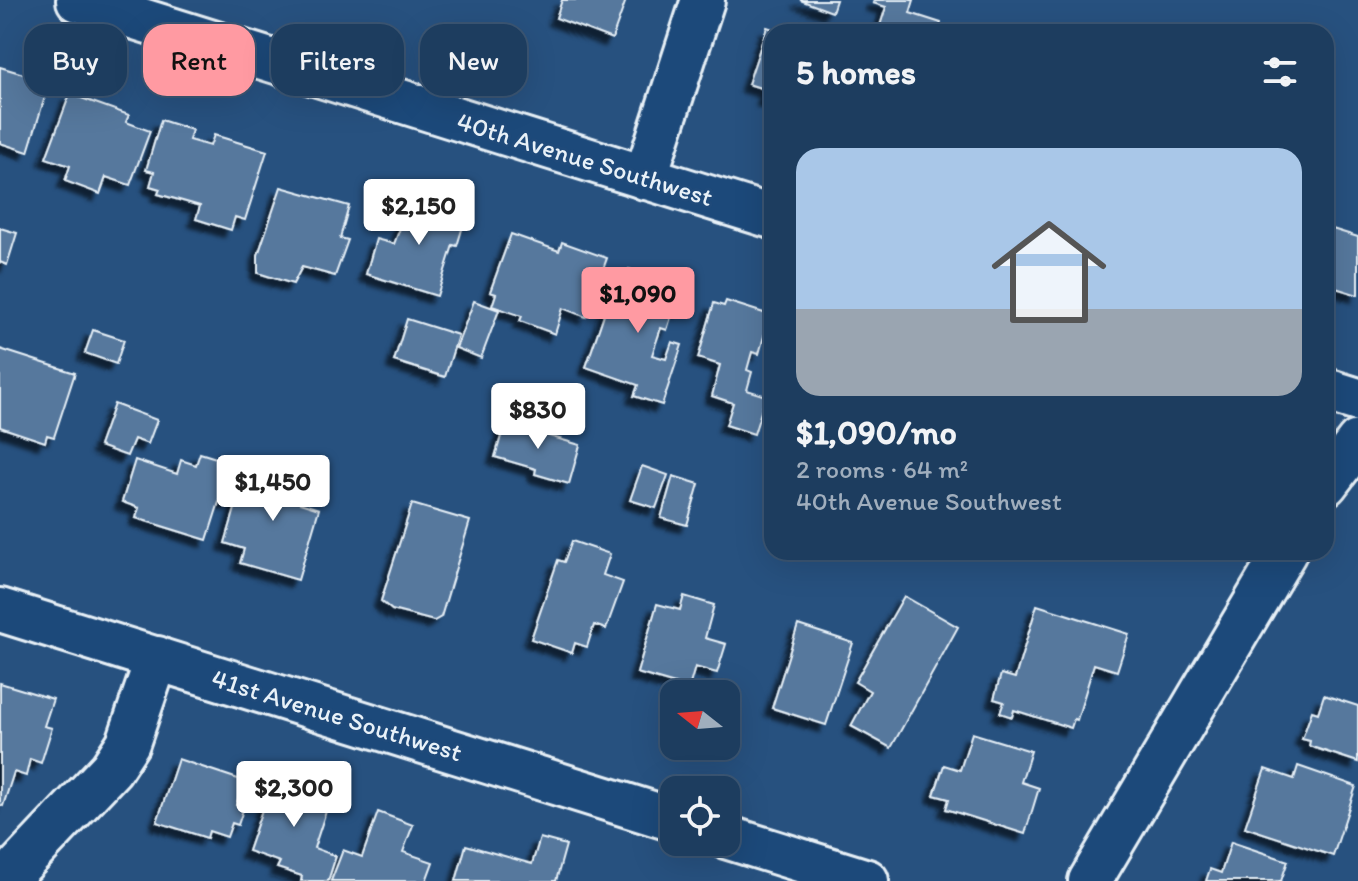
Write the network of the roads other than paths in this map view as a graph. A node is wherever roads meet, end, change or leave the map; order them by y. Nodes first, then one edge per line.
1 (78, 0) edge
2 (703, 0) edge
3 (645, 178) junction
4 (764, 215) edge
5 (1334, 392) edge
6 (1358, 400) edge
7 (1358, 442) edge
8 (1334, 474) edge
9 (1280, 560) edge
10 (0, 610) edge
11 (157, 658) junction
12 (660, 816) edge
13 (740, 841) edge
14 (5, 881) edge
15 (867, 881) edge
16 (1090, 881) edge

1 - 3 street, 40th Avenue Southwest
2 - 3 street
3 - 4 street, 40th Avenue Southwest
5 - 6 street
7 - 8 street
9 - 16 street
10 - 11 street, 41st Avenue Southwest
11 - 12 street, 41st Avenue Southwest
11 - 14 street
13 - 15 street

